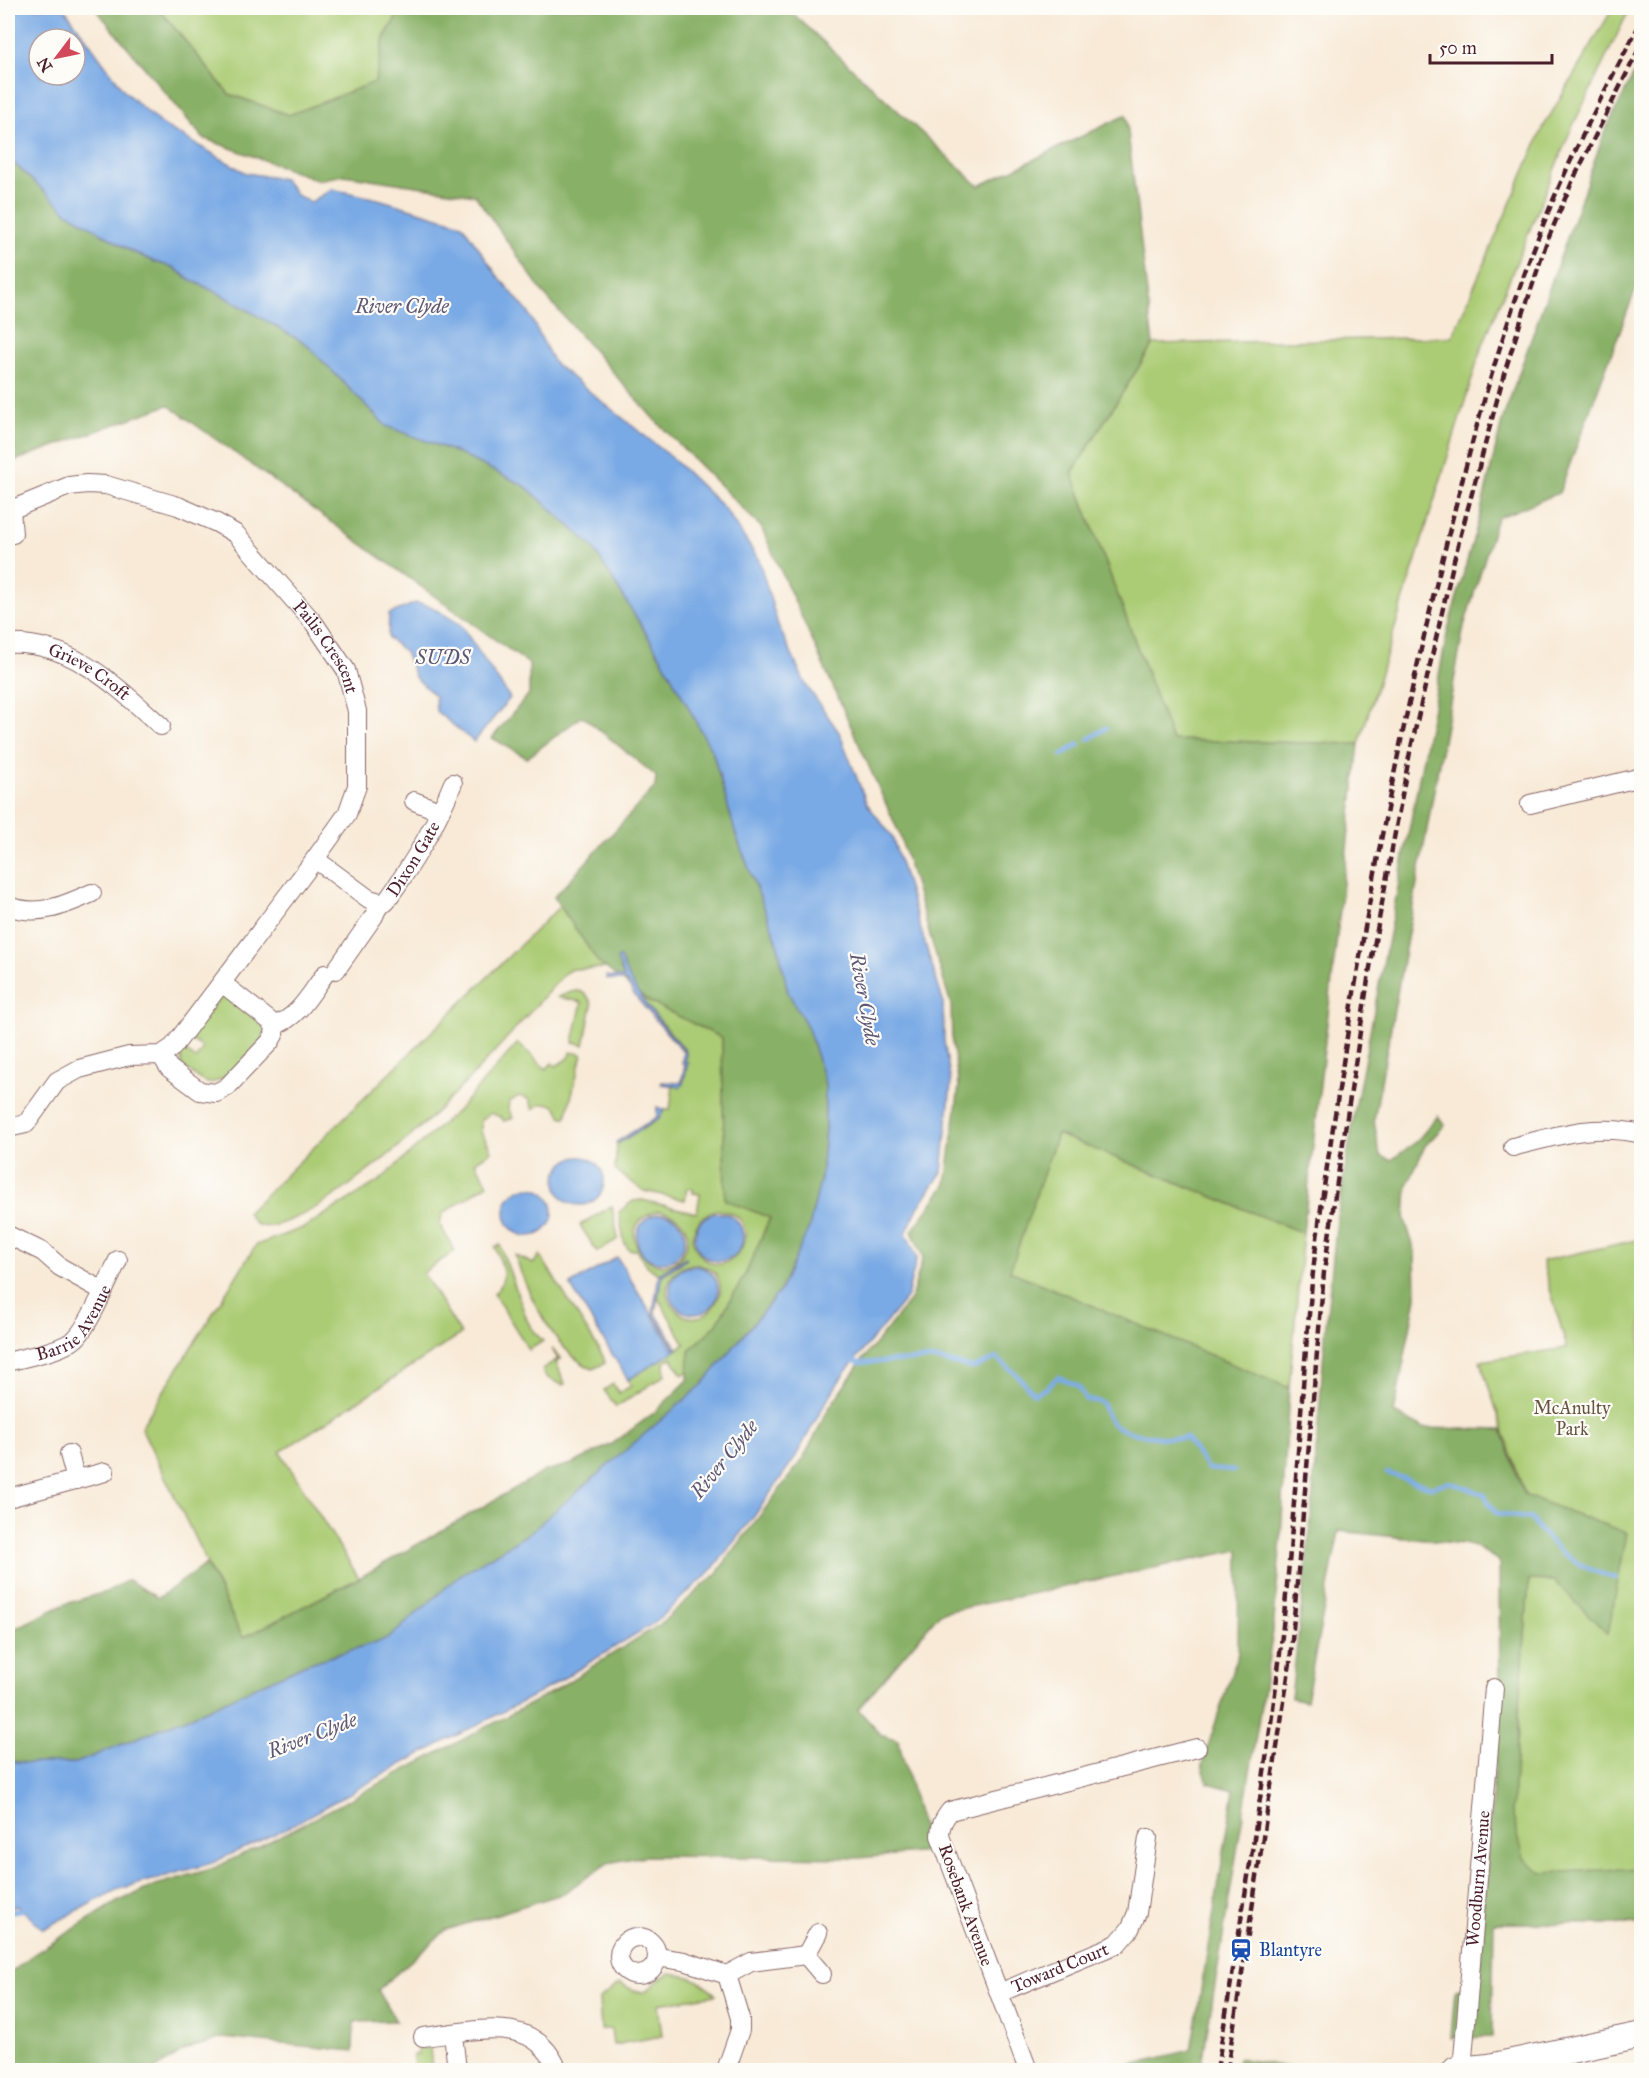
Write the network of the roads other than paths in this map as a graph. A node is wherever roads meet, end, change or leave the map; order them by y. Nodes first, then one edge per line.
1 (9, 511) edge
2 (13, 534) dead end
3 (8, 644) edge
4 (161, 726) dead end
5 (1641, 777) edge
6 (453, 783) dead end
7 (414, 801) dead end
8 (1530, 804) dead end
9 (439, 811) junction
10 (315, 859) junction
11 (92, 893) dead end
12 (380, 902) junction
13 (8, 906) edge
14 (222, 983) junction
15 (275, 1024) junction
16 (161, 1055) junction
17 (8, 1128) edge
18 (1641, 1134) edge
19 (1513, 1147) dead end
20 (8, 1235) edge
21 (118, 1260) dead end
22 (103, 1291) junction
23 (8, 1362) edge
24 (69, 1454) dead end
25 (105, 1472) dead end
26 (76, 1480) junction
27 (8, 1498) edge
28 (1494, 1688) dead end
29 (1197, 1748) dead end
30 (1148, 1838) dead end
31 (818, 1933) dead end
32 (806, 1955) junction
33 (657, 1957) dead end
34 (822, 1974) dead end
35 (727, 1975) junction
36 (999, 1993) junction
37 (453, 2034) junction
38 (1641, 2035) edge
39 (423, 2037) dead end
40 (1489, 2069) edge
41 (457, 2070) edge
42 (558, 2070) edge
43 (726, 2070) edge
44 (1028, 2070) edge
45 (1459, 2070) edge

1 - 2 street, Pailis Crescent
1 - 10 street, Pailis Crescent
3 - 4 street, Grieve Croft
5 - 8 street
6 - 9 street, Dixon Gate
7 - 9 street, Dixon Gate
9 - 12 street, Dixon Gate
10 - 12 street, Dixon Gate
10 - 14 street, Pailis Crescent
11 - 13 street
12 - 15 street, Dixon Gate
14 - 15 street
14 - 16 street, Pailis Crescent
15 - 16 street
16 - 17 street
18 - 19 street
20 - 22 street
21 - 22 street, Barrie Avenue
22 - 23 street, Barrie Avenue
24 - 26 street
25 - 26 street
26 - 27 street
28 - 45 street, Woodburn Avenue
29 - 36 street, Rosebank Avenue
30 - 36 street, Toward Court
31 - 32 street
32 - 34 street
32 - 35 street
33 - 35 street
35 - 43 street
36 - 44 street, Rosebank Avenue
37 - 39 street
37 - 41 street
37 - 42 street
38 - 40 street
40 - 45 street

